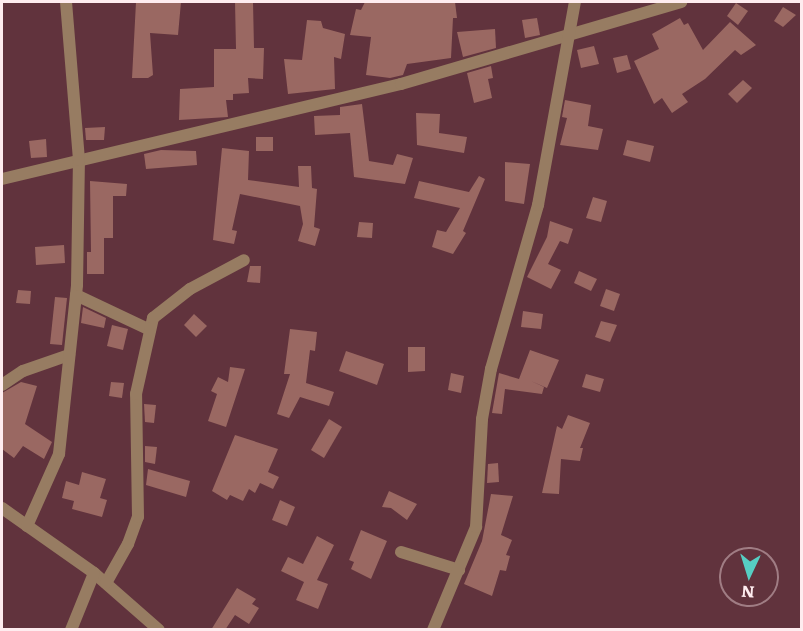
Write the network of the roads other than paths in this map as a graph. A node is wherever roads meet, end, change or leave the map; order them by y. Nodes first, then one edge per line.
1 (66, 2) edge
2 (574, 2) edge
3 (681, 2) edge
4 (569, 35) junction
5 (79, 160) junction
6 (2, 179) edge
7 (244, 260) dead end
8 (76, 295) junction
9 (148, 329) junction
10 (69, 355) junction
11 (2, 385) edge
12 (2, 508) edge
13 (27, 526) junction
14 (401, 552) dead end
15 (459, 570) junction
16 (94, 573) junction
17 (106, 583) junction
18 (71, 630) edge
19 (159, 630) edge
20 (433, 630) edge

1 - 5 street
2 - 4 street
3 - 4 street
4 - 5 street
4 - 15 street
5 - 6 street
5 - 8 street
7 - 9 street
8 - 9 street
8 - 10 street
9 - 17 street
10 - 11 street
10 - 13 street
12 - 13 street
13 - 16 street
14 - 15 street
15 - 20 street
16 - 17 street
16 - 18 street
17 - 19 street

